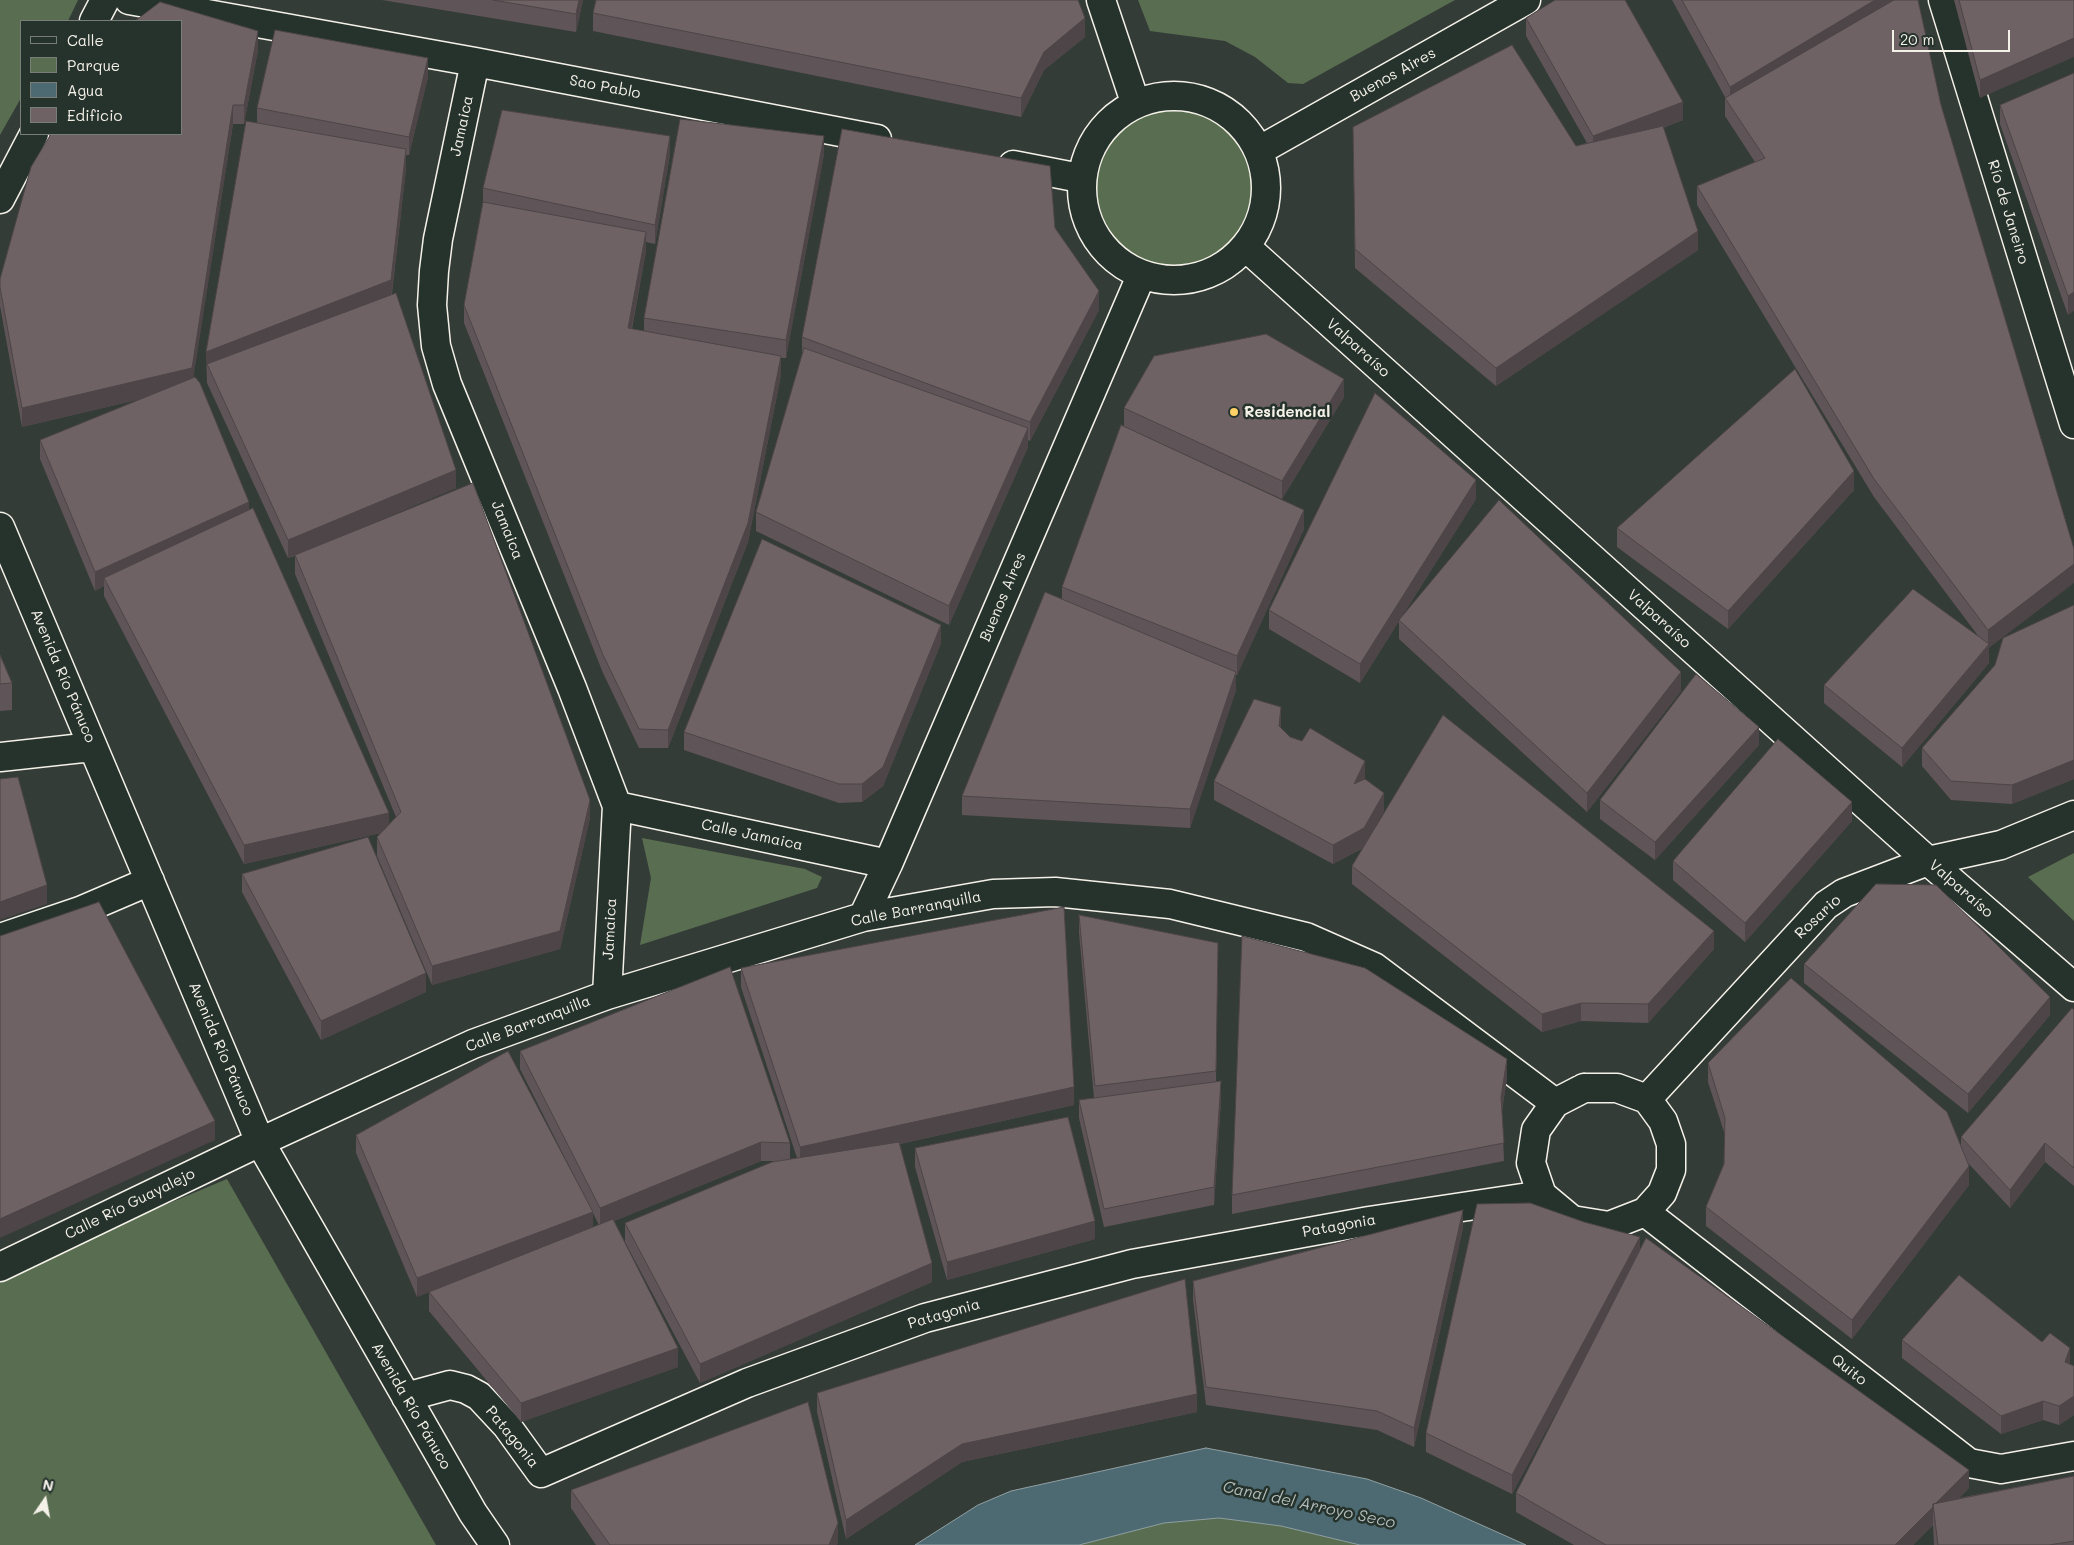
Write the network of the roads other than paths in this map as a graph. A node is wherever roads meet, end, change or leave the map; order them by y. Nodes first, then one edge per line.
1 (105, 0) edge
2 (129, 0) edge
3 (1102, 0) edge
4 (1526, 0) edge
5 (1942, 0) edge
6 (95, 20) edge
7 (475, 62) junction
8 (1135, 102) junction
9 (33, 135) edge
10 (904, 144) edge
11 (1260, 150) junction
12 (992, 161) edge
13 (1080, 178) junction
14 (0, 199) edge
15 (1247, 248) junction
16 (1141, 276) junction
17 (2074, 424) edge
18 (0, 526) edge
19 (92, 747) junction
20 (0, 757) edge
21 (617, 806) junction
22 (2074, 815) edge
23 (1928, 860) junction
24 (888, 864) junction
25 (150, 881) junction
26 (863, 917) junction
27 (0, 938) edge
28 (2074, 987) edge
29 (607, 995) junction
30 (1647, 1099) junction
31 (1555, 1103) junction
32 (260, 1142) junction
33 (1542, 1195) junction
34 (1645, 1212) junction
35 (0, 1267) edge
36 (406, 1397) junction
37 (2074, 1456) edge
38 (495, 1545) edge

1 - 6 street
2 - 7 street, Sao Pablo
3 - 8 street
4 - 11 street, Buenos Aires
5 - 17 street, Río de Janeiro
7 - 10 street, Sao Pablo
7 - 21 street, Jamaica
8 - 11 street
8 - 13 street
9 - 14 street
11 - 15 street
12 - 13 street
13 - 16 street
15 - 16 street
15 - 23 street, Valparaíso
16 - 24 street, Buenos Aires
18 - 19 street, Avenida Río Pánuco
19 - 20 street
19 - 25 street, Avenida Río Pánuco
21 - 24 street, Calle Jamaica
21 - 29 street, Jamaica
22 - 23 street, Rosario
23 - 28 street, Valparaíso
23 - 30 street, Rosario
24 - 26 street, Buenos Aires
25 - 27 street
25 - 32 street, Avenida Río Pánuco
26 - 29 street, Calle Barranquilla
26 - 31 street, Calle Barranquilla
29 - 32 street, Calle Barranquilla
30 - 31 street
30 - 34 street
31 - 33 street
32 - 35 street, Calle Río Guayalejo
32 - 36 street, Avenida Río Pánuco
33 - 34 street
33 - 36 street, Patagonia
34 - 37 street, Quito
36 - 38 street, Avenida Río Pánuco

